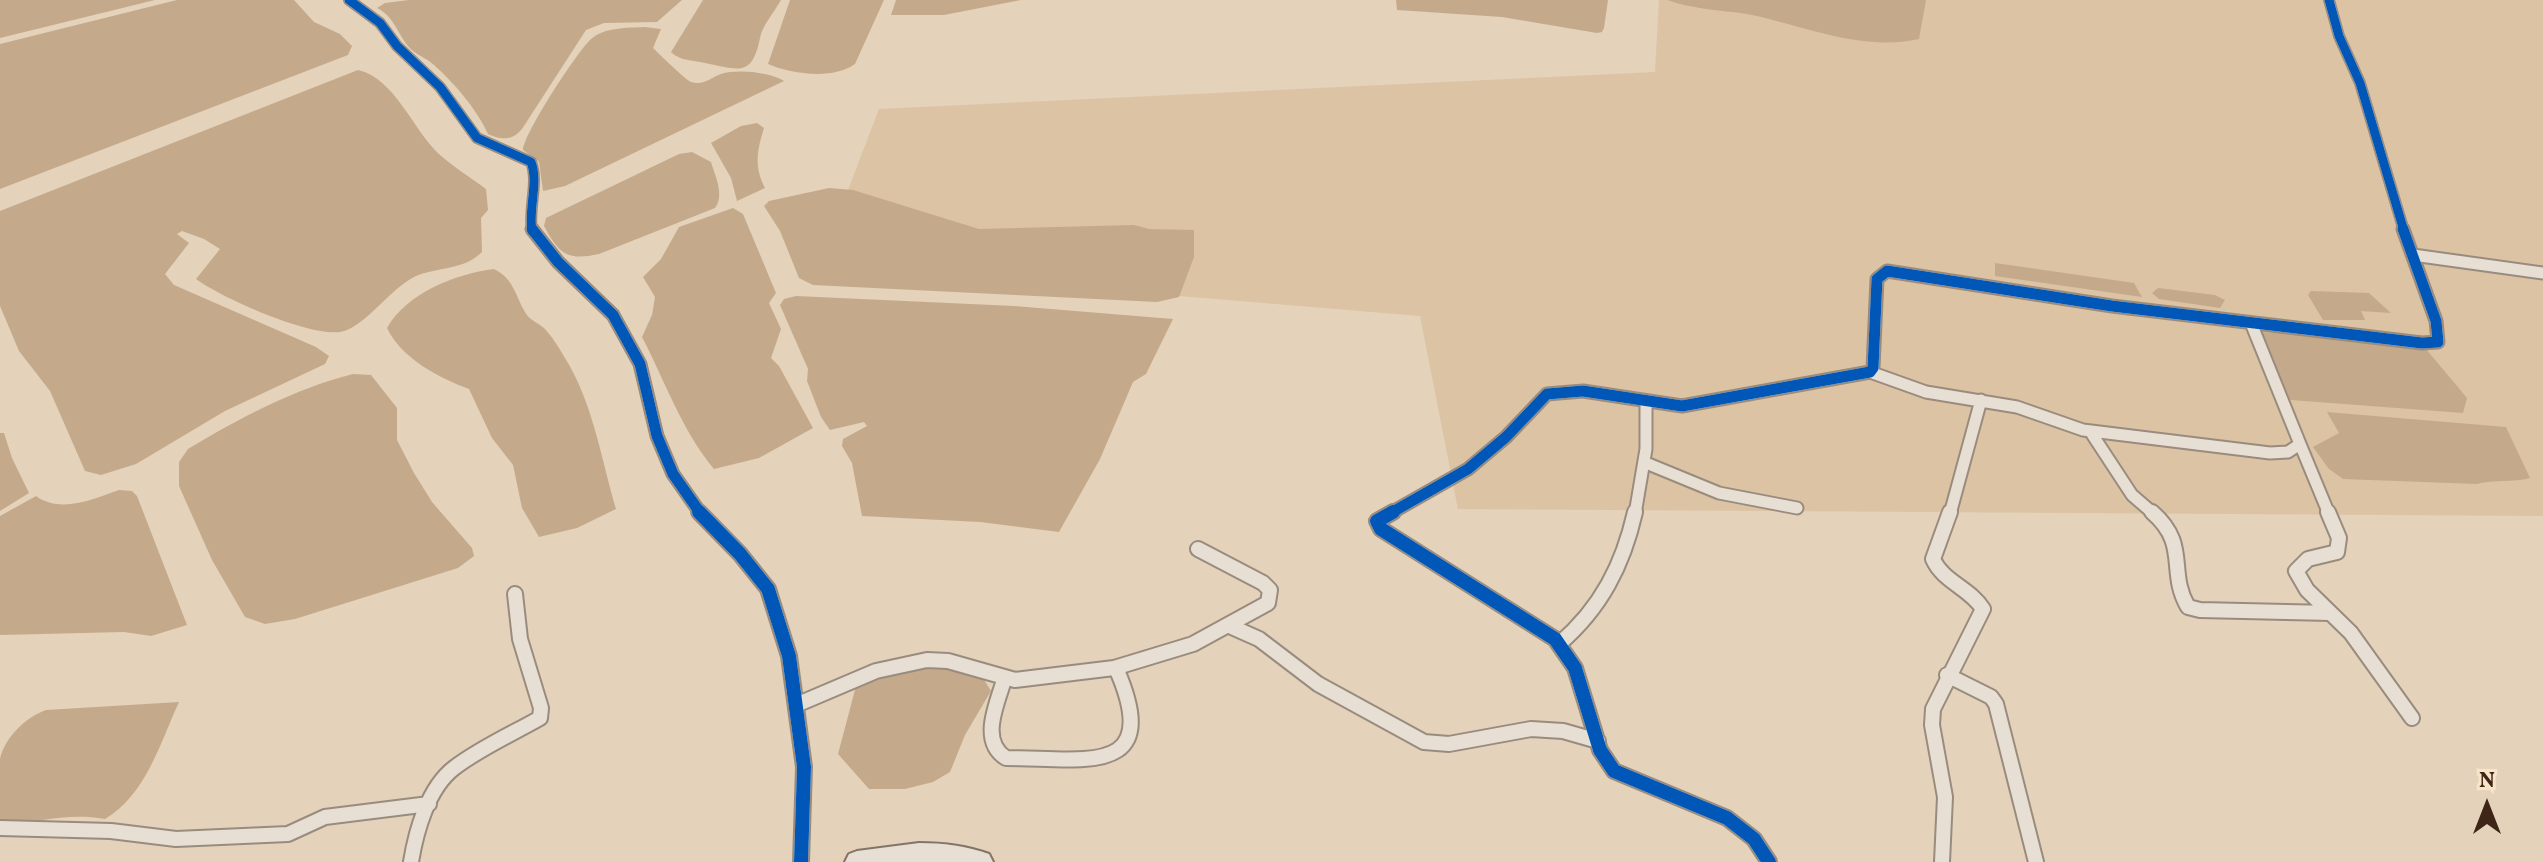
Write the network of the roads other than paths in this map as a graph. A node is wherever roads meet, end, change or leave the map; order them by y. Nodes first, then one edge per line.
1 (349, 0) edge
2 (2329, 0) edge
3 (2413, 255) junction
4 (2543, 273) edge
5 (2251, 323) junction
6 (1870, 372) junction
7 (1981, 400) junction
8 (1646, 403) junction
9 (2090, 431) junction
10 (2300, 444) junction
11 (1646, 463) junction
12 (1797, 508) dead end
13 (1198, 549) dead end
14 (515, 594) dead end
15 (2330, 613) junction
16 (1232, 627) junction
17 (1559, 644) junction
18 (1116, 668) junction
19 (1947, 675) junction
20 (1004, 680) junction
21 (796, 705) junction
22 (2412, 718) dead end
23 (1598, 741) junction
24 (429, 804) junction
25 (0, 828) edge
26 (801, 858) edge
27 (411, 862) edge
28 (857, 862) edge
29 (981, 862) edge
30 (1769, 862) edge
31 (1942, 862) edge
32 (2036, 862) edge

1 - 21 street
2 - 3 street
3 - 4 street
3 - 5 street
5 - 6 street
5 - 10 street
6 - 7 street
6 - 8 street
7 - 9 street
7 - 19 street
8 - 11 street
8 - 17 street
9 - 10 street
9 - 15 street
10 - 15 street
11 - 12 street
11 - 17 street
13 - 16 street
14 - 24 street
15 - 22 street
16 - 18 street
16 - 23 street
17 - 23 street
18 - 20 street
18 - 20 street
19 - 31 street
19 - 32 street
20 - 21 street
21 - 26 street
23 - 30 street
24 - 25 street
24 - 27 street
28 - 29 main road

